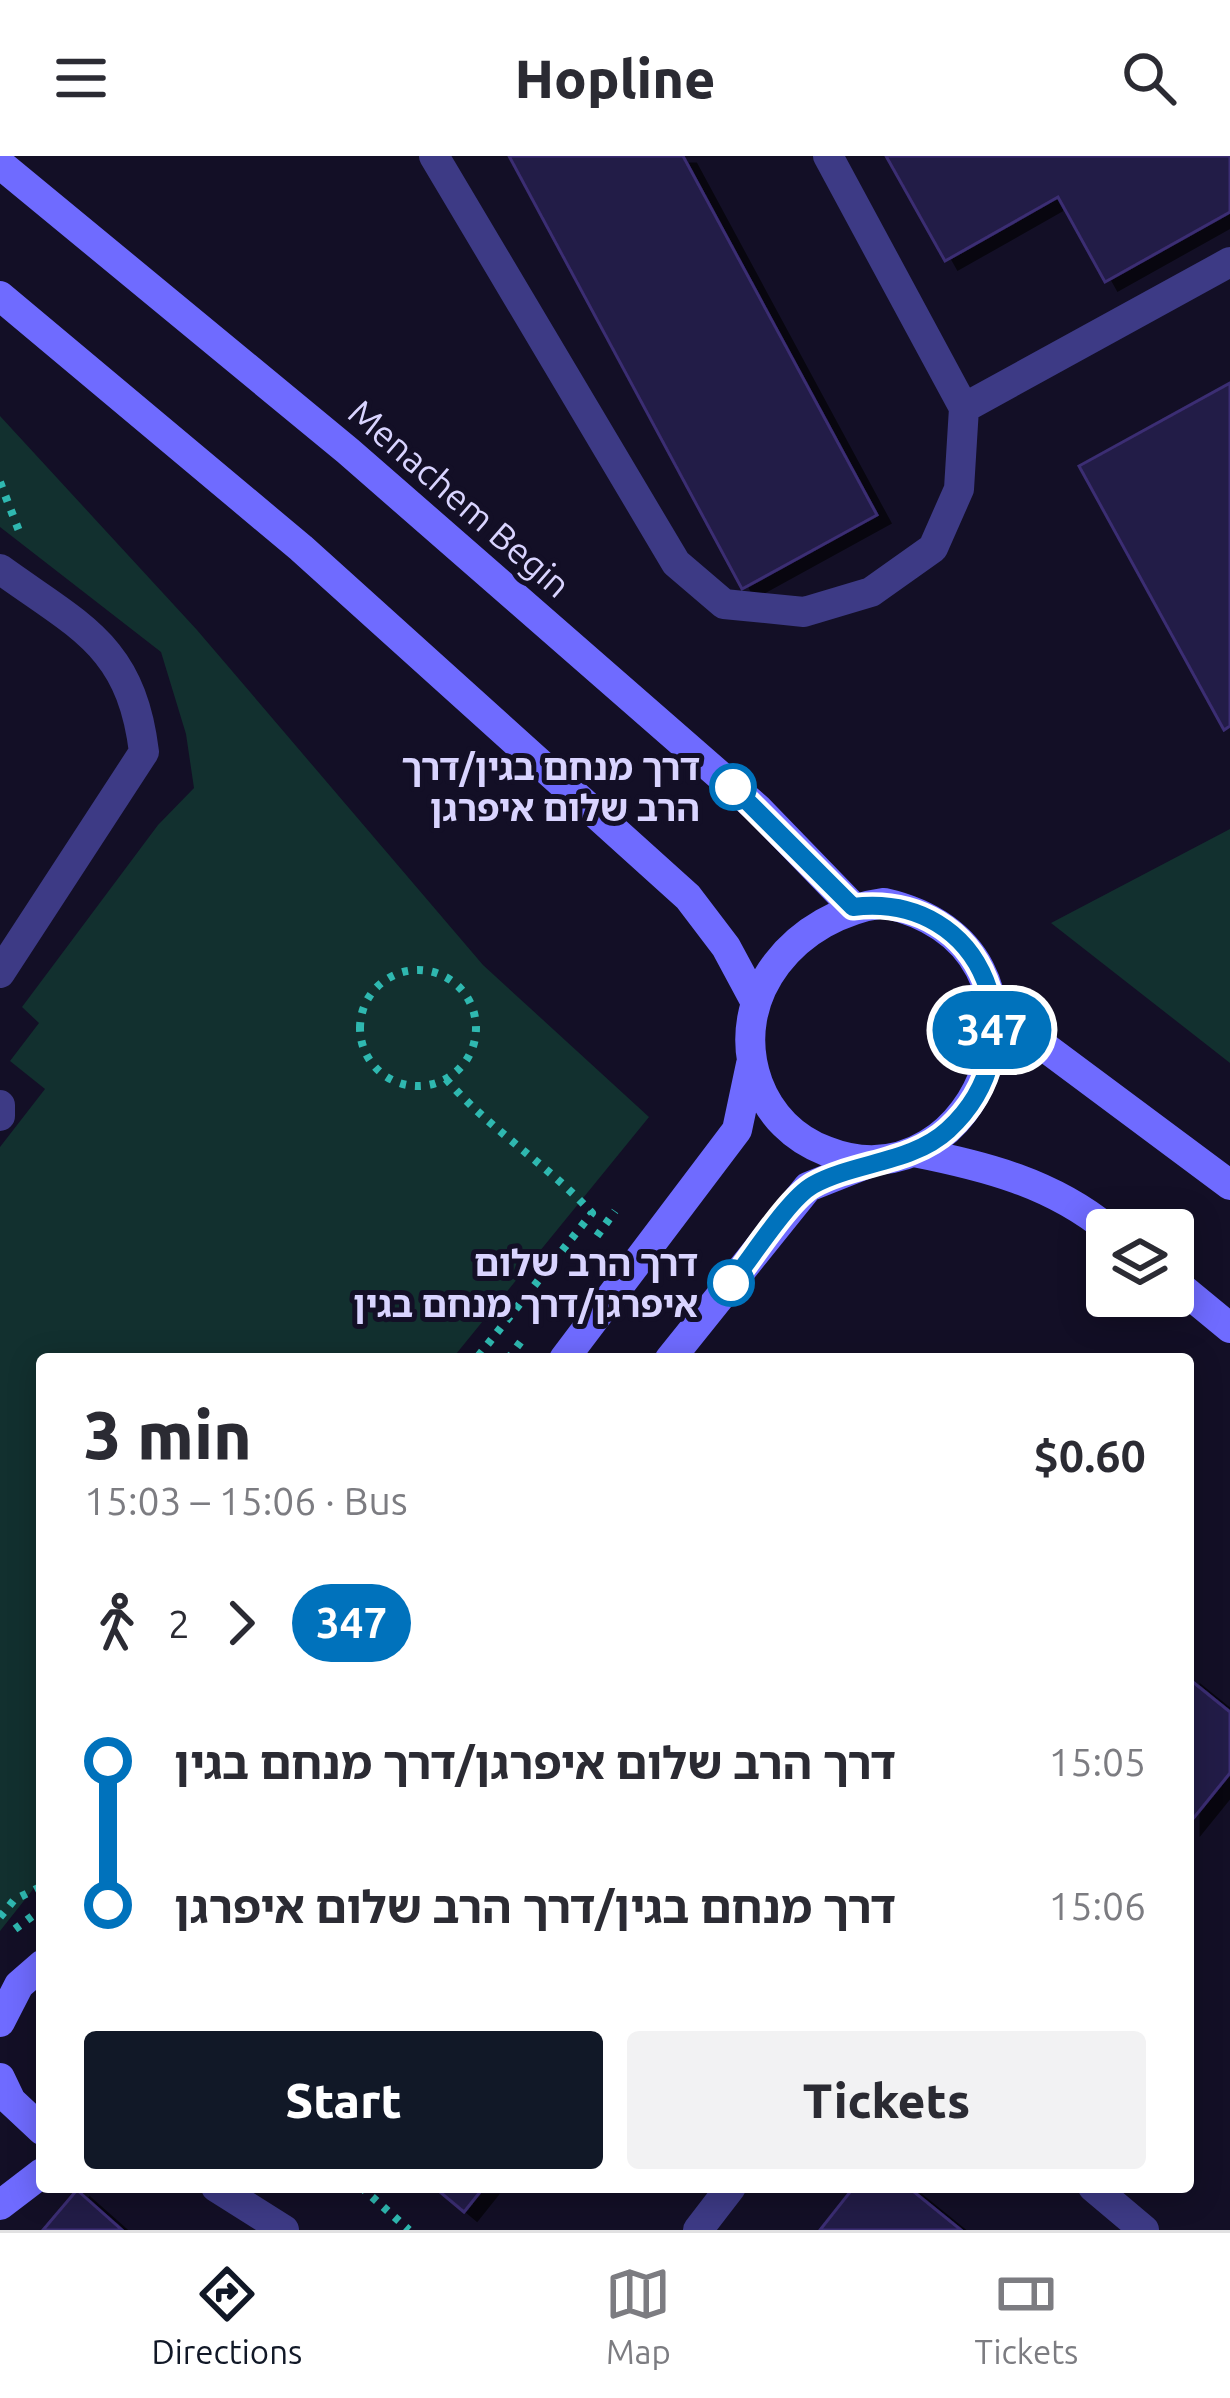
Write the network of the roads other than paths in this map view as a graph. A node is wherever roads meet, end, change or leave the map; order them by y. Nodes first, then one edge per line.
1 (434, 156) edge
2 (828, 156) edge
3 (0, 164) edge
4 (1230, 262) edge
5 (0, 296) edge
6 (964, 408) junction
7 (0, 568) edge
8 (853, 907) junction
9 (0, 973) edge
10 (755, 1000) junction
11 (995, 1010) junction
12 (751, 1064) junction
13 (0, 1105) edge
14 (0, 1116) edge
15 (914, 1152) junction
16 (876, 1160) junction
17 (1230, 1186) edge
18 (1086, 1215) edge
19 (1194, 1299) edge
20 (1230, 1328) edge
21 (569, 1353) edge
22 (675, 1353) edge
23 (36, 1971) edge
24 (0, 2022) edge
25 (0, 2082) edge
26 (36, 2123) edge
27 (36, 2178) edge
28 (229, 2193) edge
29 (726, 2193) edge
30 (1100, 2193) edge
31 (0, 2205) edge
32 (266, 2210) edge
33 (698, 2230) edge
34 (1144, 2230) edge

1 - 6 street
2 - 6 street
3 - 8 main road, Menachem Begin
4 - 6 street
5 - 10 main road
7 - 9 street
8 - 10 main road
8 - 11 main road
10 - 12 main road
11 - 15 main road
11 - 17 main road
12 - 16 main road
12 - 21 main road
13 - 14 street
15 - 16 main road
15 - 18 main road
16 - 22 main road
19 - 20 main road
23 - 24 main road
25 - 26 main road
27 - 31 main road
28 - 32 street
29 - 33 street
30 - 34 street

